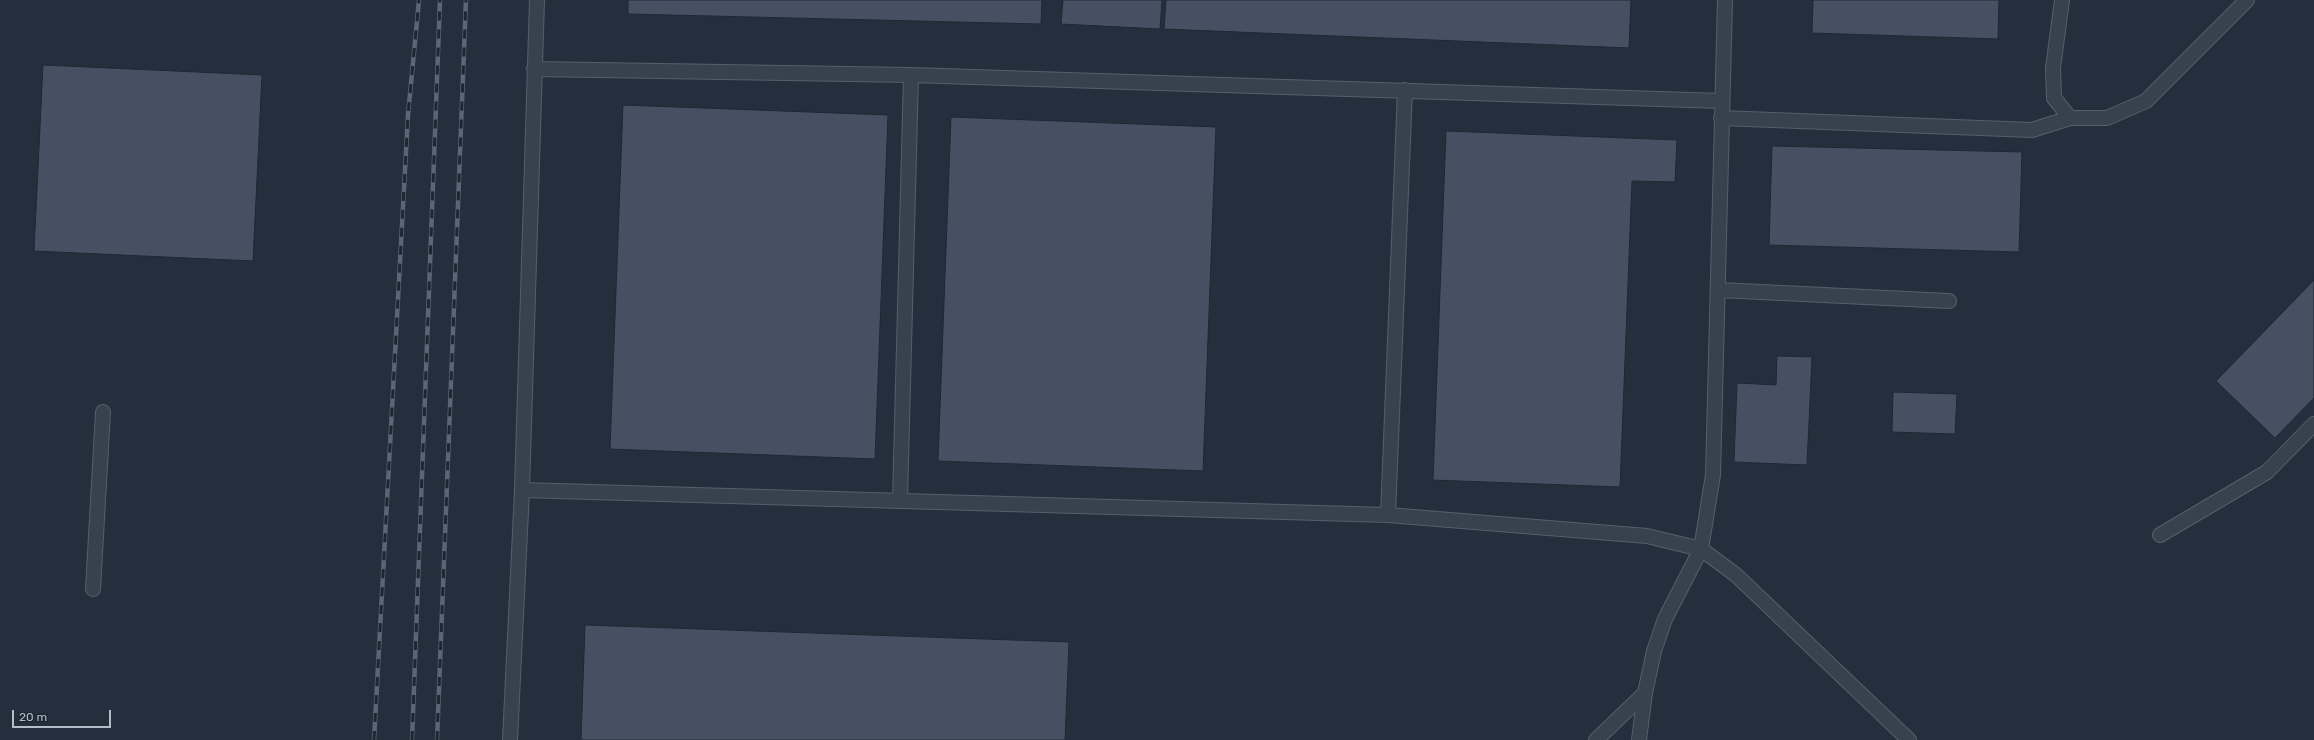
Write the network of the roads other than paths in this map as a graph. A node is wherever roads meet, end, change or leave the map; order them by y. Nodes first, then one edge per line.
1 (537, 0) edge
2 (1725, 0) edge
3 (2062, 0) edge
4 (2246, 0) edge
5 (534, 69) junction
6 (911, 75) junction
7 (1405, 90) junction
8 (1722, 101) junction
9 (1721, 118) junction
10 (2070, 118) junction
11 (1719, 290) junction
12 (1949, 301) dead end
13 (103, 412) dead end
14 (2314, 424) edge
15 (522, 490) junction
16 (900, 501) junction
17 (1388, 515) junction
18 (2160, 535) dead end
19 (1701, 548) junction
20 (94, 589) dead end
21 (1645, 694) junction
22 (510, 740) edge
23 (1596, 740) edge
24 (1638, 740) edge
25 (1909, 740) edge

1 - 5 lane
2 - 8 lane
3 - 10 lane
4 - 10 lane
5 - 6 lane
5 - 15 lane
6 - 7 lane
6 - 16 lane
7 - 8 lane
7 - 17 lane
8 - 9 lane
9 - 10 lane
9 - 11 lane
11 - 12 lane
11 - 19 lane
13 - 20 lane
14 - 18 lane
15 - 16 lane
15 - 22 lane
16 - 17 lane
17 - 19 lane
19 - 21 lane
19 - 25 lane
21 - 23 lane
21 - 24 lane

